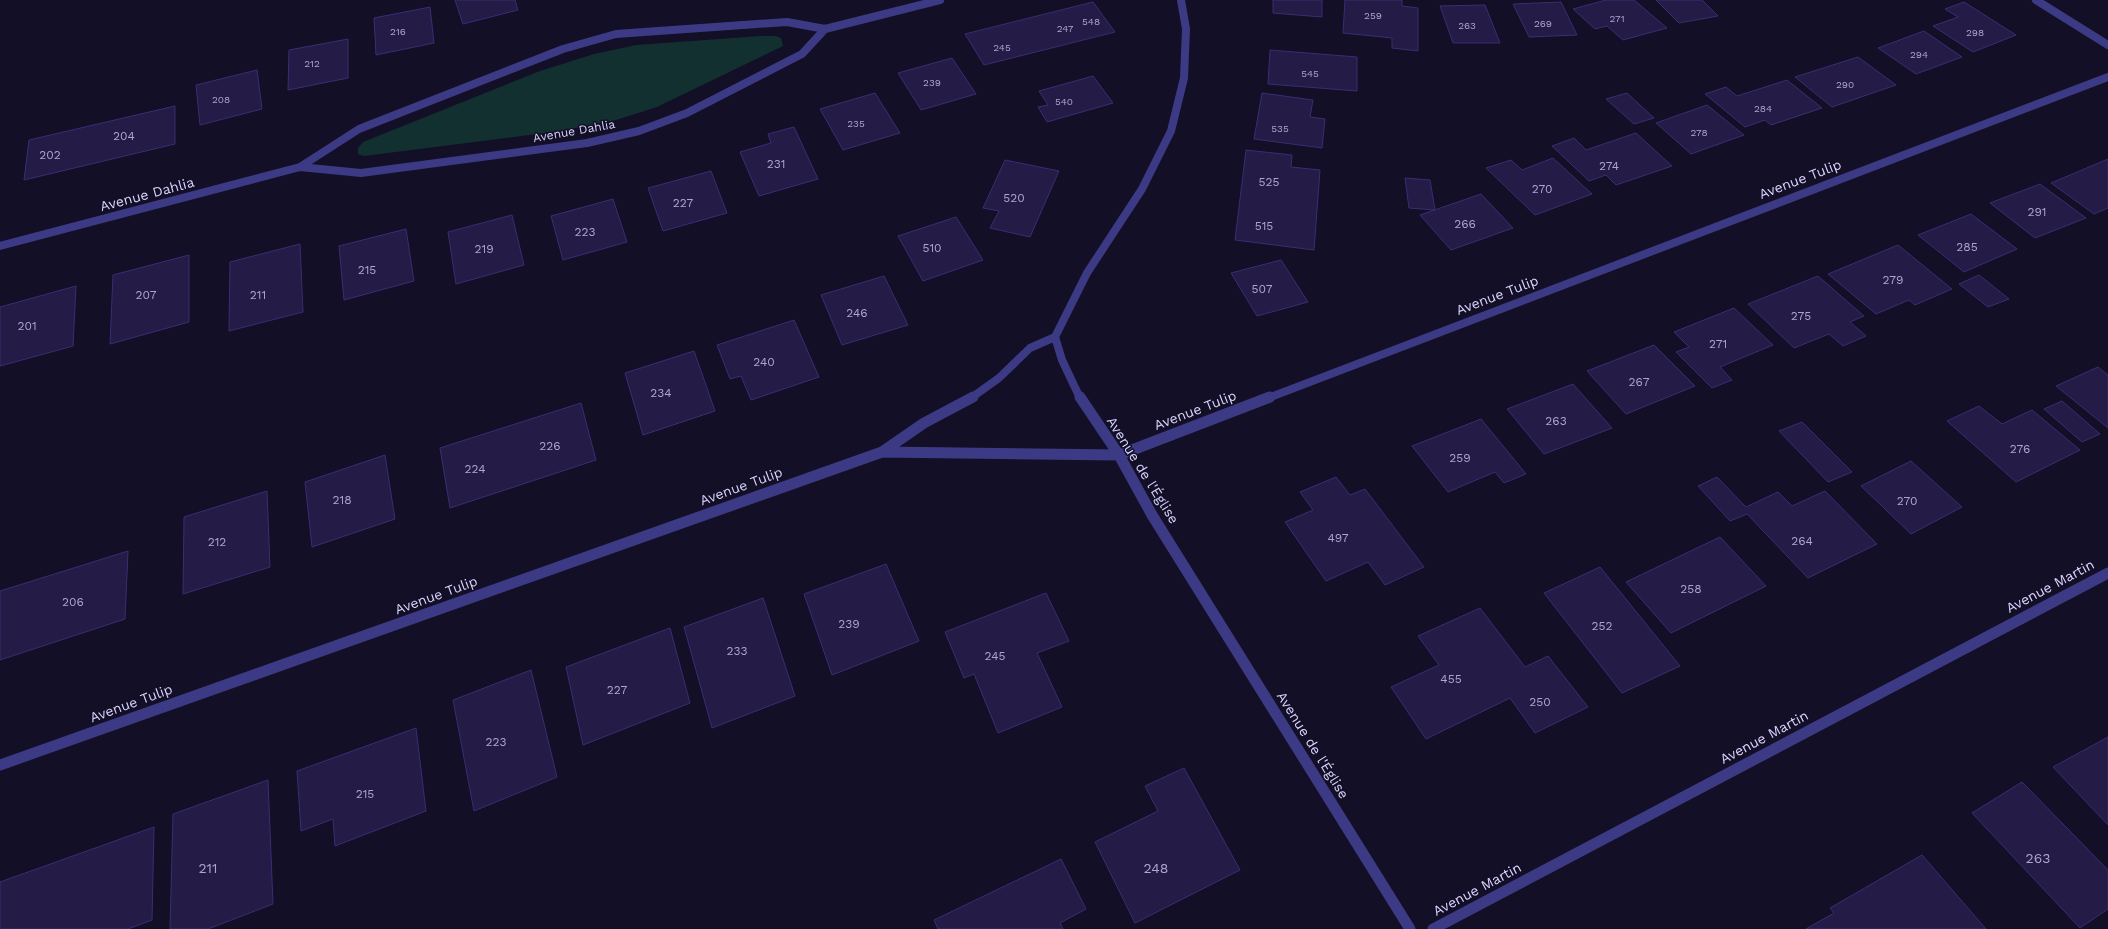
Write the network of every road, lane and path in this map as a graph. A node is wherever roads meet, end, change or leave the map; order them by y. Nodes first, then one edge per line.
1 (940, 0) edge
2 (1181, 0) edge
3 (2036, 0) edge
4 (826, 29) junction
5 (2108, 45) edge
6 (2108, 77) edge
7 (300, 167) junction
8 (0, 246) edge
9 (1054, 337) junction
10 (882, 452) junction
11 (1119, 455) junction
12 (2108, 572) edge
13 (0, 765) edge
14 (1410, 929) edge
15 (1433, 929) edge

1 - 4 street, Avenue Dahlia
2 - 9 street
3 - 5 street
4 - 7 street, Avenue Dahlia
4 - 7 street, Avenue Dahlia
6 - 11 street, Avenue Tulip
7 - 8 street, Avenue Dahlia
9 - 10 street, Avenue Tulip
9 - 11 street, Avenue de l'Église
10 - 11 street, Avenue Tulip
10 - 13 street, Avenue Tulip
11 - 14 street, Avenue de l'Église
12 - 15 street, Avenue Martin

